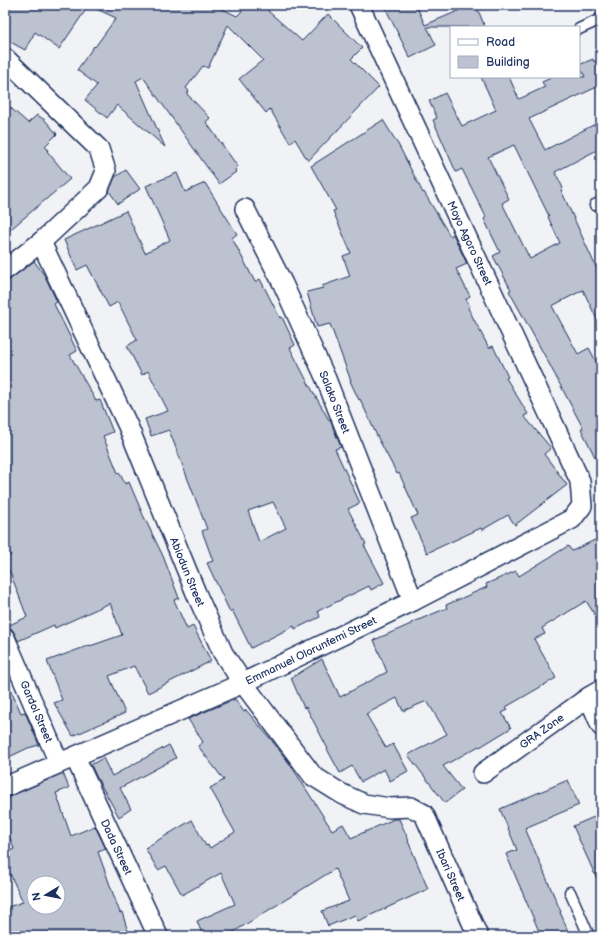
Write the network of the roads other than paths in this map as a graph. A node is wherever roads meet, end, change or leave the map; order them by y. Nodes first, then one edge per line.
1 (359, 5) edge
2 (601, 19) edge
3 (580, 29) edge
4 (5, 58) edge
5 (245, 210) dead end
6 (42, 242) junction
7 (5, 270) edge
8 (580, 481) joint
9 (413, 601) junction
10 (5, 638) edge
11 (244, 683) junction
12 (595, 693) edge
13 (601, 726) edge
14 (67, 760) junction
15 (483, 773) dead end
16 (5, 787) edge
17 (424, 814) joint
18 (570, 892) dead end
19 (158, 936) edge
20 (478, 936) edge
21 (589, 936) edge

1 - 8 street, Moyo Agoro Street
2 - 3 lane
4 - 6 street
5 - 9 street, Salako Street
6 - 7 street
6 - 11 street, Abiodun Street
8 - 9 street, Emmanuel Olorunfemi Street
9 - 11 street, Emmanuel Olorunfemi Street
10 - 14 street, Gardol Street
11 - 14 street, Emmanuel Olorunfemi Street
11 - 17 street, Abiodun Street
12 - 13 street
12 - 15 street, GRA Zone
14 - 16 street, Emmanuel Olorunfemi Street
14 - 19 street, Dada Street
17 - 20 street, Ibari Street
18 - 21 lane

